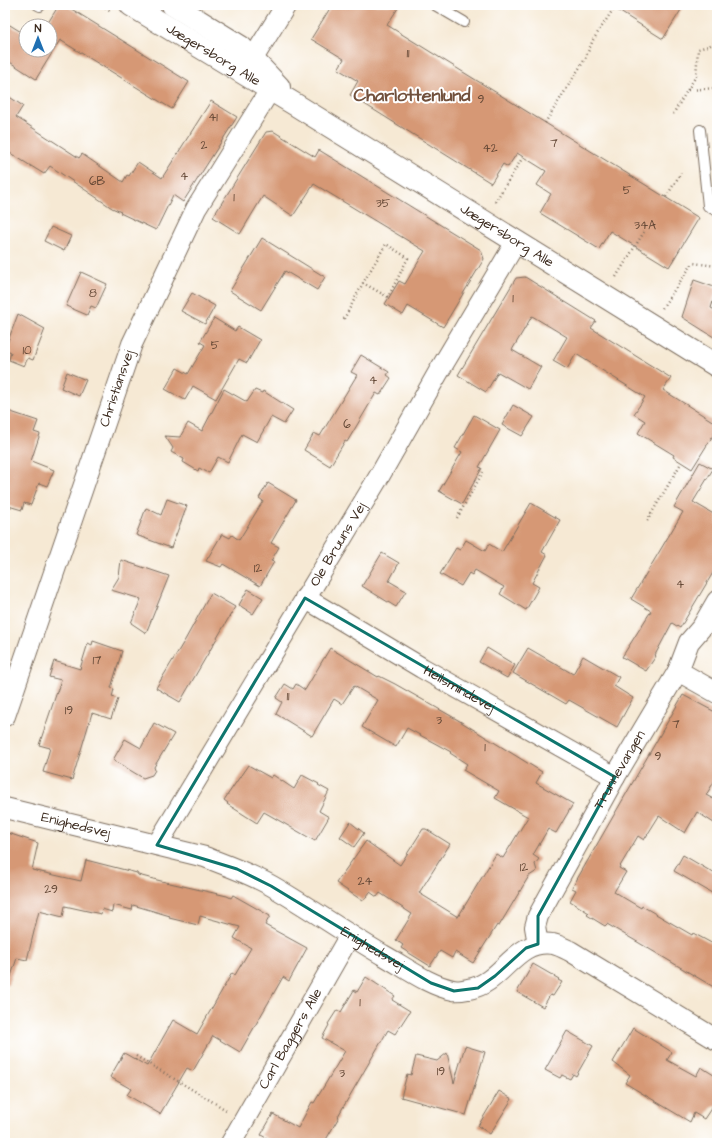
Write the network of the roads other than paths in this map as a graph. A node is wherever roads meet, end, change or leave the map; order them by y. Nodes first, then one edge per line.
1 (131, 5) edge
2 (173, 5) edge
3 (286, 5) edge
4 (435, 5) edge
5 (464, 22) dead end
6 (248, 66) junction
7 (272, 86) junction
8 (700, 130) dead end
9 (717, 211) edge
10 (516, 242) junction
11 (717, 366) edge
12 (305, 598) junction
13 (717, 601) edge
14 (678, 671) junction
15 (717, 693) edge
16 (5, 716) edge
17 (615, 777) junction
18 (5, 808) edge
19 (157, 845) junction
20 (350, 935) junction
21 (538, 944) junction
22 (717, 1040) edge
23 (231, 1143) edge

1 - 6 street, Jægersborg Alle
2 - 6 street, Jægersborg Alle
3 - 6 street
4 - 5 lane
6 - 7 street, Jægersborg Alle
7 - 10 street, Jægersborg Alle
7 - 16 street, Christiansvej
8 - 9 lane
10 - 11 street, Jægersborg Alle
10 - 12 street, Ole Bruuns Vej
12 - 17 street, Heilsmindevej
12 - 19 street, Ole Bruuns Vej
13 - 14 street, Trunnevangen
14 - 15 street
14 - 17 street, Trunnevangen
17 - 21 street, Trunnevangen
18 - 19 street, Enighedsvej
19 - 20 street, Enighedsvej
20 - 21 street, Enighedsvej
20 - 23 street, Carl Baggers Alle
21 - 22 street, Enighedsvej

